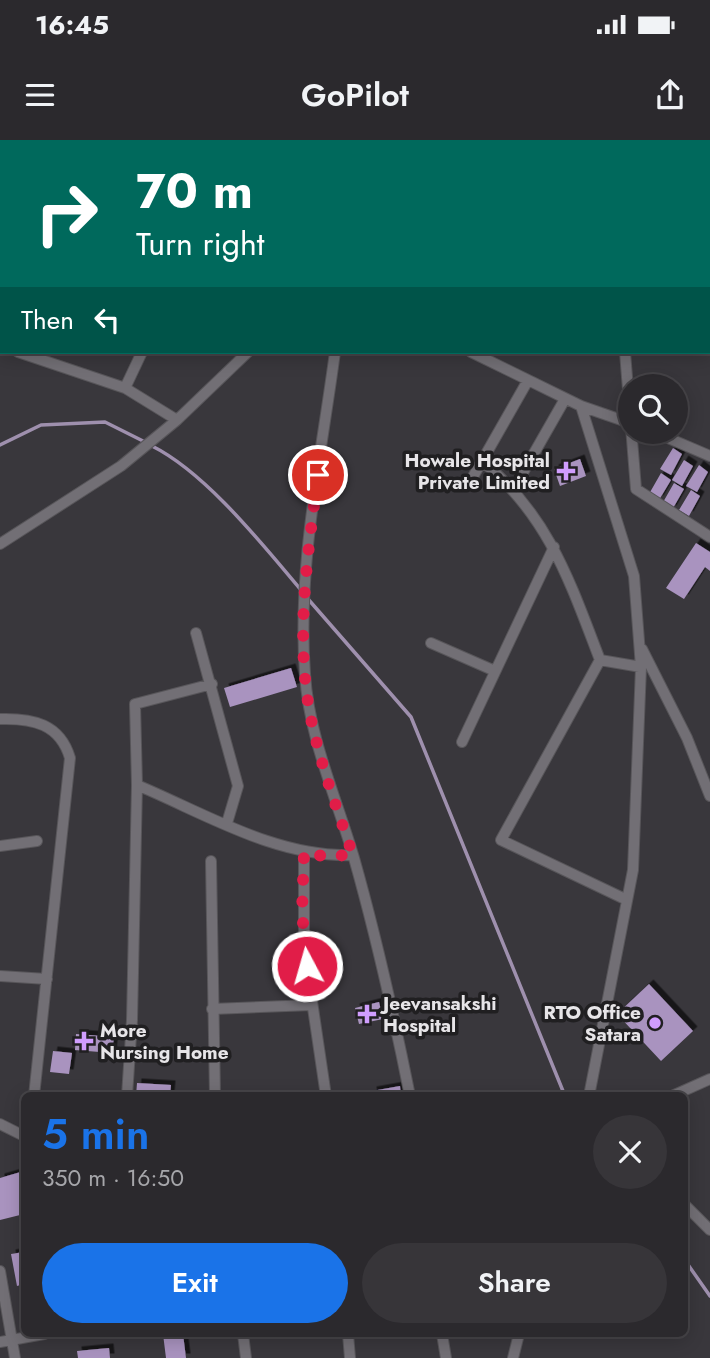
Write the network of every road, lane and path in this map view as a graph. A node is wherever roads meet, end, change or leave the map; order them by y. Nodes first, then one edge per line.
1 (24, 354) edge
2 (141, 354) edge
3 (246, 354) edge
4 (335, 354) edge
5 (475, 354) edge
6 (625, 354) edge
7 (626, 374) edge
8 (527, 382) junction
9 (125, 388) junction
10 (565, 399) junction
11 (580, 406) junction
12 (618, 419) edge
13 (177, 420) junction
14 (631, 444) edge
15 (682, 444) edge
16 (710, 456) edge
17 (482, 461) junction
18 (470, 482) dead end
19 (513, 490) junction
20 (710, 537) edge
21 (0, 544) edge
22 (554, 547) junction
23 (196, 633) dead end
24 (431, 643) dead end
25 (639, 644) junction
26 (600, 660) junction
27 (641, 667) junction
28 (495, 671) junction
29 (212, 684) junction
30 (0, 719) edge
31 (462, 742) dead end
32 (137, 785) junction
33 (710, 796) edge
34 (227, 823) junction
35 (37, 841) dead end
36 (0, 846) edge
37 (304, 853) junction
38 (353, 855) junction
39 (211, 861) dead end
40 (627, 900) junction
41 (0, 976) edge
42 (47, 979) junction
43 (312, 1005) junction
44 (212, 1009) junction
45 (710, 1080) edge
46 (34, 1092) edge
47 (127, 1092) edge
48 (215, 1092) edge
49 (325, 1092) edge
50 (409, 1092) edge
51 (590, 1092) edge
52 (682, 1092) edge
53 (0, 1124) edge
54 (21, 1134) edge
55 (688, 1208) edge
56 (710, 1230) edge
57 (0, 1271) edge
58 (29, 1337) edge
59 (243, 1337) edge
60 (348, 1337) edge
61 (442, 1337) edge
62 (518, 1337) edge
63 (14, 1340) junction
64 (0, 1342) edge
65 (15, 1358) edge
66 (246, 1358) edge
67 (350, 1358) edge
68 (446, 1358) edge
69 (513, 1358) edge

1 - 9 street
2 - 9 street
3 - 13 street
4 - 38 street
5 - 8 street
6 - 7 street
8 - 10 street
8 - 17 street
9 - 13 street
10 - 11 street
10 - 19 street
11 - 12 street
11 - 25 street
13 - 21 street
14 - 20 street
15 - 16 street
17 - 18 street
17 - 19 street
19 - 22 street
22 - 26 street
22 - 28 street
23 - 29 street
24 - 28 street
25 - 27 street
25 - 33 street
26 - 27 street
26 - 40 street
27 - 40 street
28 - 31 street
29 - 32 street
29 - 34 street
30 - 42 street
32 - 34 street
32 - 47 street
34 - 37 street
35 - 36 street
37 - 38 street
37 - 43 street
38 - 50 street
39 - 44 street
40 - 51 street
41 - 42 street
42 - 46 street
43 - 44 street
43 - 49 street
44 - 48 street
45 - 52 street
53 - 54 street
55 - 56 street
57 - 63 street
58 - 63 street
59 - 66 street
60 - 67 street
61 - 68 street
62 - 69 street
63 - 64 street
63 - 65 street

